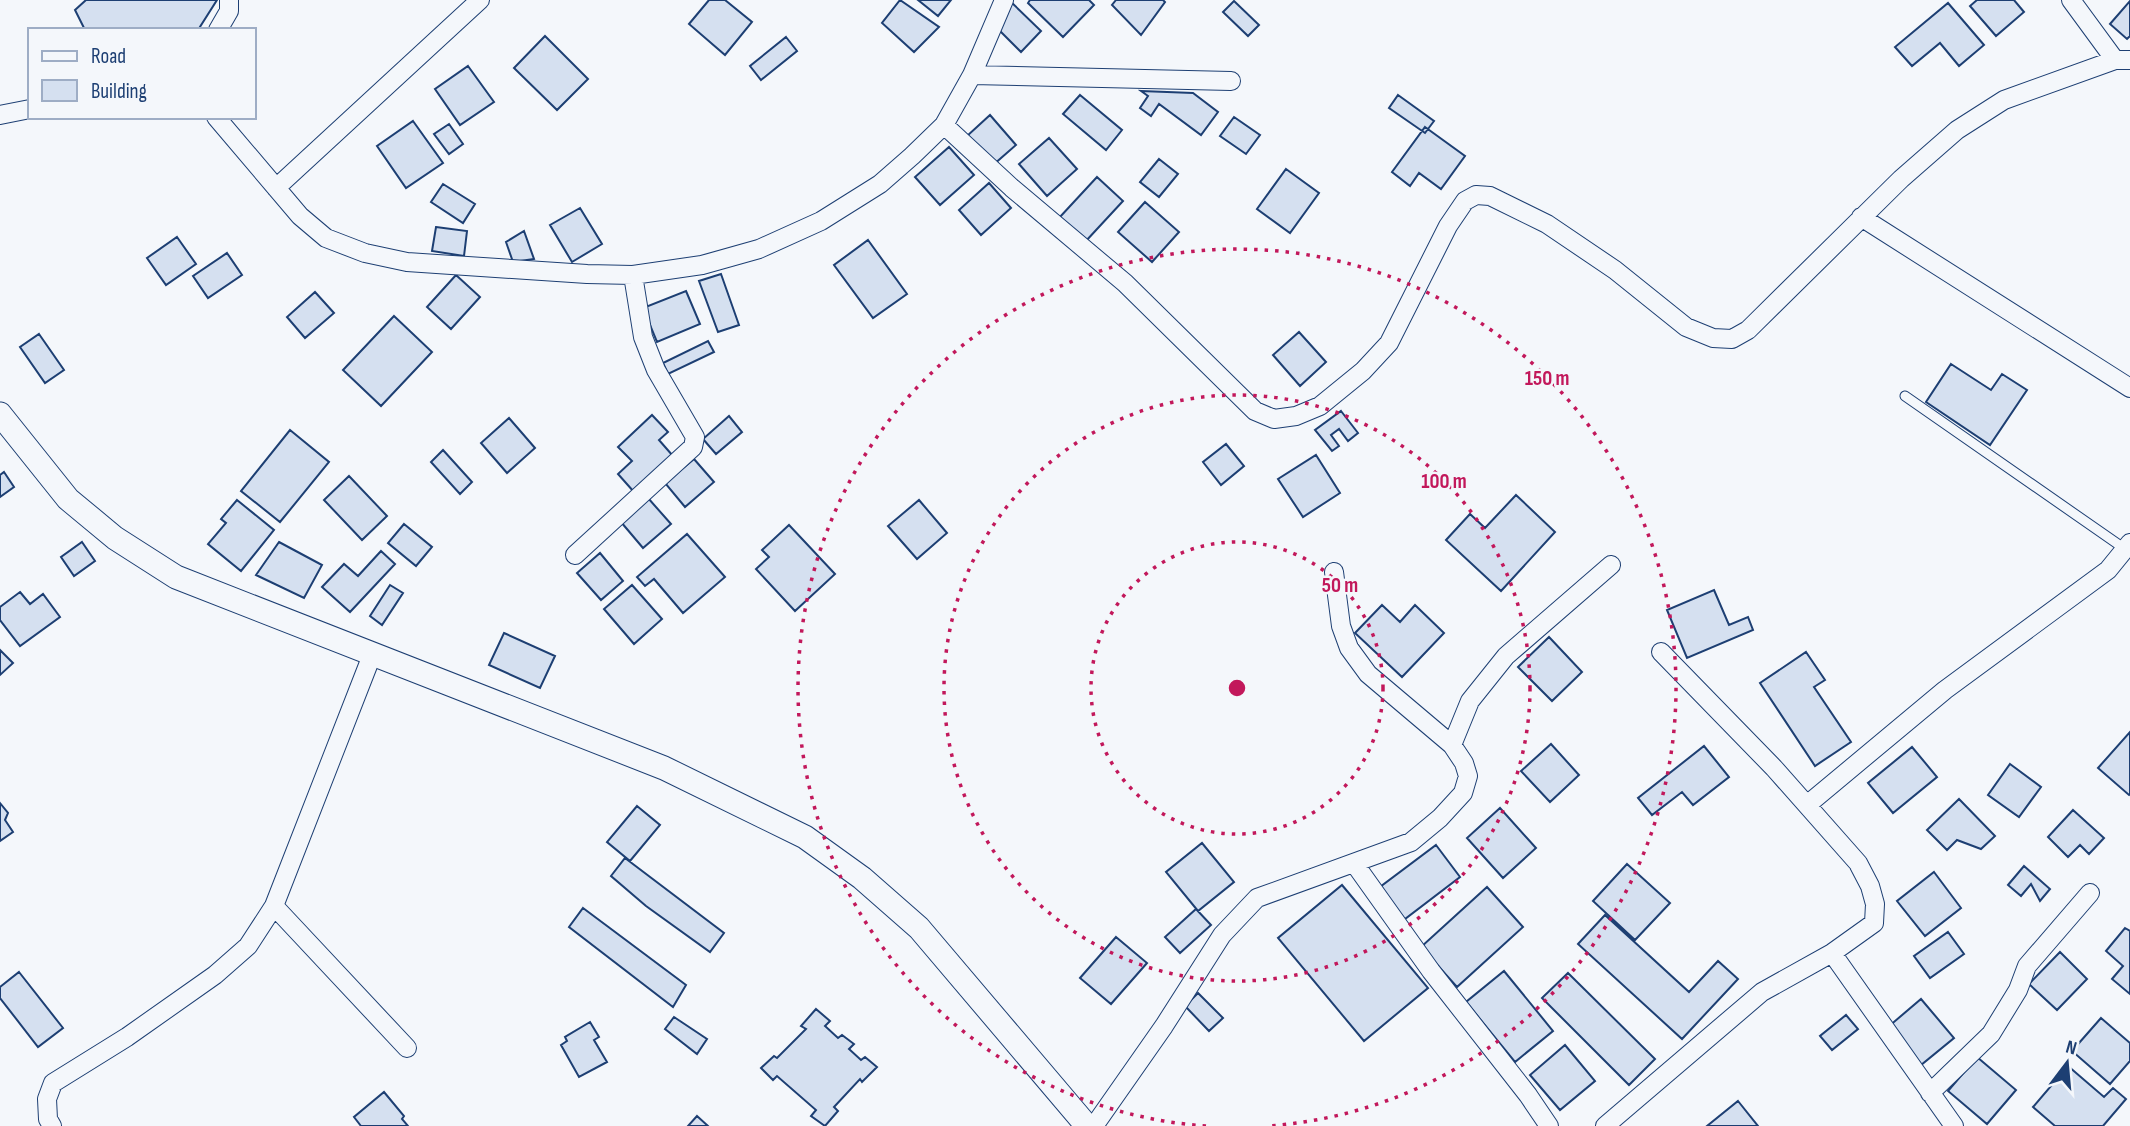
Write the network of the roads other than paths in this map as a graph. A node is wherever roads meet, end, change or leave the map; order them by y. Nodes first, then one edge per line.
1 (229, 0) edge
2 (480, 0) edge
3 (1004, 0) edge
4 (2071, 0) edge
5 (219, 28) edge
6 (2122, 60) edge
7 (972, 75) junction
8 (1231, 81) dead end
9 (28, 109) edge
10 (0, 115) edge
11 (217, 119) edge
12 (944, 125) junction
13 (276, 188) junction
14 (1861, 217) junction
15 (633, 275) junction
16 (2130, 388) edge
17 (1905, 396) dead end
18 (2, 420) edge
19 (2127, 546) edge
20 (576, 555) dead end
21 (1611, 565) dead end
22 (1334, 572) dead end
23 (1661, 652) dead end
24 (372, 655) junction
25 (1452, 745) junction
26 (1807, 805) junction
27 (1354, 863) junction
28 (2090, 893) dead end
29 (274, 906) junction
30 (1832, 953) junction
31 (407, 1048) dead end
32 (1930, 1093) junction
33 (52, 1126) edge
34 (1087, 1126) edge
35 (1094, 1126) edge
36 (1549, 1126) edge
37 (1605, 1126) edge
38 (1954, 1126) edge

1 - 5 street
2 - 13 street
3 - 7 street
4 - 6 street
6 - 14 street
7 - 8 street
7 - 12 street
9 - 10 street
11 - 13 street
12 - 14 street
12 - 15 street
13 - 15 street
14 - 16 street
15 - 20 street
17 - 19 lane
18 - 24 street
19 - 26 street
21 - 25 street
22 - 25 street
23 - 26 street
24 - 29 street
24 - 34 street
25 - 27 street
26 - 30 street
27 - 35 street
27 - 36 street
28 - 32 street
29 - 31 street
29 - 33 street
30 - 32 street
30 - 37 street
32 - 38 street

